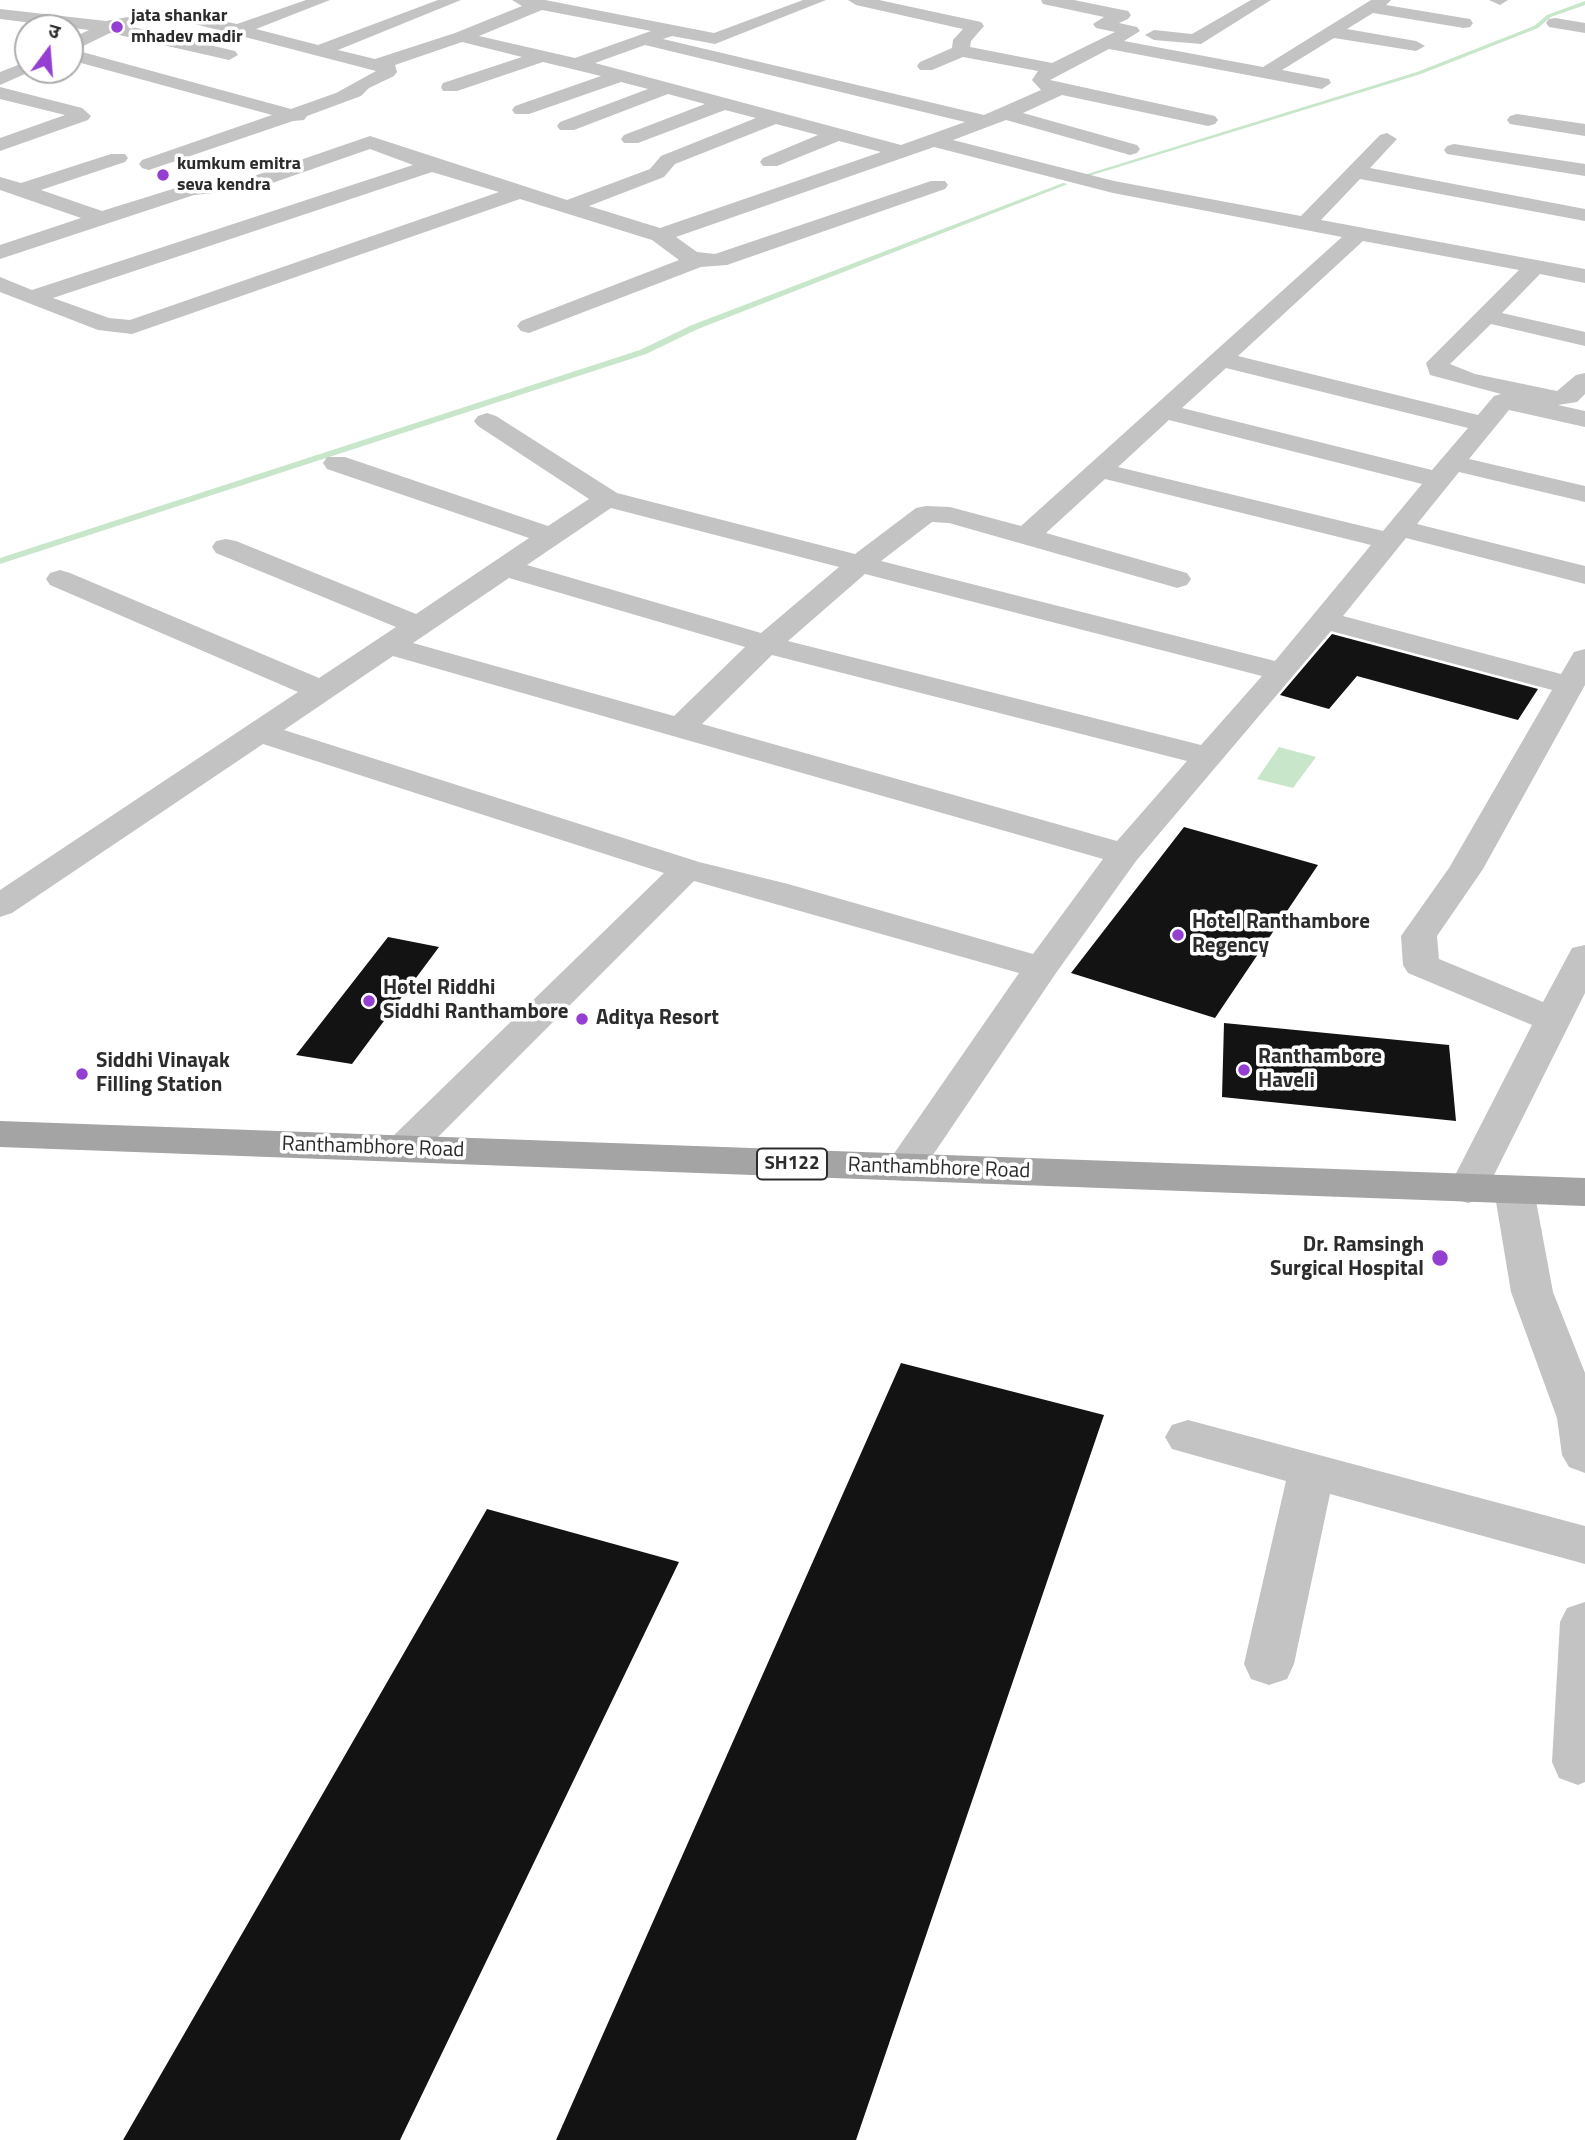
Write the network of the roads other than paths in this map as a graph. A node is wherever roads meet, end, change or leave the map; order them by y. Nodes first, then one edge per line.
1 (152, 0) edge
2 (322, 0) edge
3 (453, 0) edge
4 (520, 0) edge
5 (818, 0) edge
6 (856, 0) edge
7 (1050, 0) edge
8 (1263, 0) edge
9 (630, 3) dead end
10 (541, 4) junction
11 (1377, 4) edge
12 (1142, 5) dead end
13 (212, 9) dead end
14 (594, 13) junction
15 (0, 14) edge
16 (187, 17) junction
17 (1127, 23) junction
18 (1464, 23) dead end
19 (1555, 23) dead end
20 (112, 25) junction
21 (312, 27) dead end
22 (1585, 28) edge
23 (238, 30) junction
24 (671, 30) junction
25 (1331, 32) junction
26 (461, 37) junction
27 (84, 39) edge
28 (276, 39) junction
29 (645, 40) junction
30 (1105, 43) junction
31 (1416, 46) dead end
32 (320, 50) junction
33 (961, 51) junction
34 (229, 55) dead end
35 (542, 56) junction
36 (84, 58) edge
37 (379, 64) junction
38 (576, 64) junction
39 (1060, 65) junction
40 (926, 66) dead end
41 (1095, 66) dead end
42 (1265, 72) junction
43 (620, 76) junction
44 (818, 81) junction
45 (1322, 83) dead end
46 (450, 87) dead end
47 (668, 88) junction
48 (1060, 89) junction
49 (0, 93) edge
50 (726, 103) junction
51 (777, 104) junction
52 (522, 110) dead end
53 (293, 114) junction
54 (1005, 114) junction
55 (1208, 120) dead end
56 (1517, 120) dead end
57 (984, 121) junction
58 (323, 124) dead end
59 (567, 126) dead end
60 (344, 131) dead end
61 (1585, 131) edge
62 (838, 134) junction
63 (631, 139) dead end
64 (1387, 139) dead end
65 (933, 141) junction
66 (370, 142) junction
67 (0, 145) edge
68 (1130, 149) dead end
69 (1454, 150) dead end
70 (900, 151) junction
71 (118, 158) dead end
72 (770, 162) dead end
73 (149, 164) dead end
74 (432, 165) junction
75 (1585, 170) edge
76 (1356, 172) junction
77 (0, 183) edge
78 (937, 185) dead end
79 (22, 190) junction
80 (517, 193) junction
81 (565, 208) junction
82 (1585, 215) edge
83 (102, 218) junction
84 (1305, 224) junction
85 (660, 234) junction
86 (1358, 234) junction
87 (0, 252) edge
88 (699, 260) junction
89 (1534, 268) junction
90 (1583, 274) edge
91 (0, 284) edge
92 (31, 298) junction
93 (1486, 316) junction
94 (529, 326) dead end
95 (1585, 339) edge
96 (1220, 359) junction
97 (1585, 380) edge
98 (1507, 395) junction
99 (1163, 411) junction
100 (1585, 419) edge
101 (487, 421) dead end
102 (1483, 424) junction
103 (335, 463) dead end
104 (1098, 470) junction
105 (1446, 471) junction
106 (1585, 494) edge
107 (607, 499) junction
108 (1396, 535) junction
109 (552, 537) junction
110 (1026, 537) junction
111 (226, 547) dead end
112 (859, 564) junction
113 (506, 568) junction
114 (1585, 575) edge
115 (60, 579) dead end
116 (1177, 579) dead end
117 (1326, 621) junction
118 (419, 626) junction
119 (766, 644) junction
120 (391, 646) junction
121 (1577, 671) edge
122 (1282, 672) junction
123 (323, 691) junction
124 (680, 728) junction
125 (261, 733) junction
126 (1210, 757) junction
127 (1124, 854) junction
128 (687, 869) junction
129 (0, 906) edge
130 (1585, 956) edge
131 (1041, 968) junction
132 (1553, 1020) junction
133 (0, 1134) edge
134 (403, 1149) junction
135 (904, 1168) junction
136 (1468, 1189) junction
137 (1514, 1190) junction
138 (1585, 1192) edge
139 (1577, 1393) edge
140 (1188, 1437) dead end
141 (1585, 1455) edge
142 (1312, 1471) junction
143 (1585, 1545) edge
144 (1585, 1622) edge
145 (1269, 1664) dead end
146 (1578, 1762) dead end

1 - 20 street
2 - 23 street
3 - 32 street
4 - 10 street
5 - 24 street
6 - 33 street
7 - 17 street
8 - 17 street
9 - 14 street
10 - 14 street
10 - 26 street
11 - 18 street
11 - 25 street
12 - 17 street
13 - 16 street
14 - 24 street
15 - 20 street
16 - 20 street
16 - 23 street
17 - 30 street
19 - 22 street
20 - 27 street
20 - 34 street
21 - 28 street
23 - 28 street
24 - 29 street
25 - 31 street
25 - 42 street
26 - 35 street
26 - 37 street
28 - 32 street
29 - 38 street
29 - 44 street
30 - 39 street
30 - 42 street
32 - 37 street
33 - 39 street
33 - 40 street
35 - 38 street
35 - 46 street
36 - 53 street
37 - 53 street
38 - 43 street
39 - 41 street
39 - 48 street
42 - 45 street
43 - 47 street
43 - 52 street
44 - 51 street
44 - 57 street
47 - 50 street
47 - 59 street
48 - 54 street
48 - 55 street
49 - 67 street
50 - 51 street
50 - 63 street
51 - 62 street
51 - 81 street
53 - 58 street
53 - 73 street
54 - 57 street
54 - 68 street
56 - 61 street
57 - 65 street
60 - 66 street
62 - 70 street
62 - 72 street
64 - 76 street
65 - 70 street
65 - 84 street
66 - 74 street
66 - 83 street
69 - 75 street
70 - 85 street
71 - 79 street
74 - 80 street
74 - 92 street
76 - 82 street
76 - 84 street
77 - 79 street
78 - 88 street
79 - 83 street
80 - 81 street
80 - 92 street
81 - 85 street
83 - 87 street
84 - 86 street
85 - 88 street
86 - 89 street
86 - 96 street
88 - 94 street
89 - 90 street
89 - 93 street
91 - 92 street
93 - 95 street
93 - 98 street
96 - 99 street
96 - 102 street
97 - 98 street
98 - 100 street
98 - 102 street
99 - 104 street
99 - 105 street
101 - 107 street
102 - 105 street
103 - 109 street
104 - 108 street
104 - 110 street
105 - 106 street
105 - 108 street
107 - 109 street
107 - 112 street
108 - 114 street
108 - 117 street
109 - 113 street
110 - 112 street
110 - 116 street
111 - 118 street
112 - 119 street
112 - 122 street
113 - 118 street
113 - 119 street
115 - 123 street
117 - 121 street
117 - 122 street
118 - 120 street
119 - 124 street
119 - 126 street
120 - 123 street
120 - 124 street
121 - 132 street
122 - 126 street
123 - 125 street
124 - 127 street
125 - 128 street
125 - 129 street
126 - 127 street
127 - 131 street
128 - 131 street
128 - 134 street
130 - 132 street
131 - 135 street
132 - 136 street
133 - 134 main road, Ranthambhore Road / SH122
134 - 135 main road, Ranthambhore Road / SH122
135 - 136 main road, Ranthambhore Road / SH122
136 - 137 main road, Ranthambhore Road / SH122
137 - 138 main road, Ranthambhore Road / SH122
137 - 139 street
139 - 141 street
140 - 142 street
142 - 143 street
142 - 145 street
144 - 146 street

